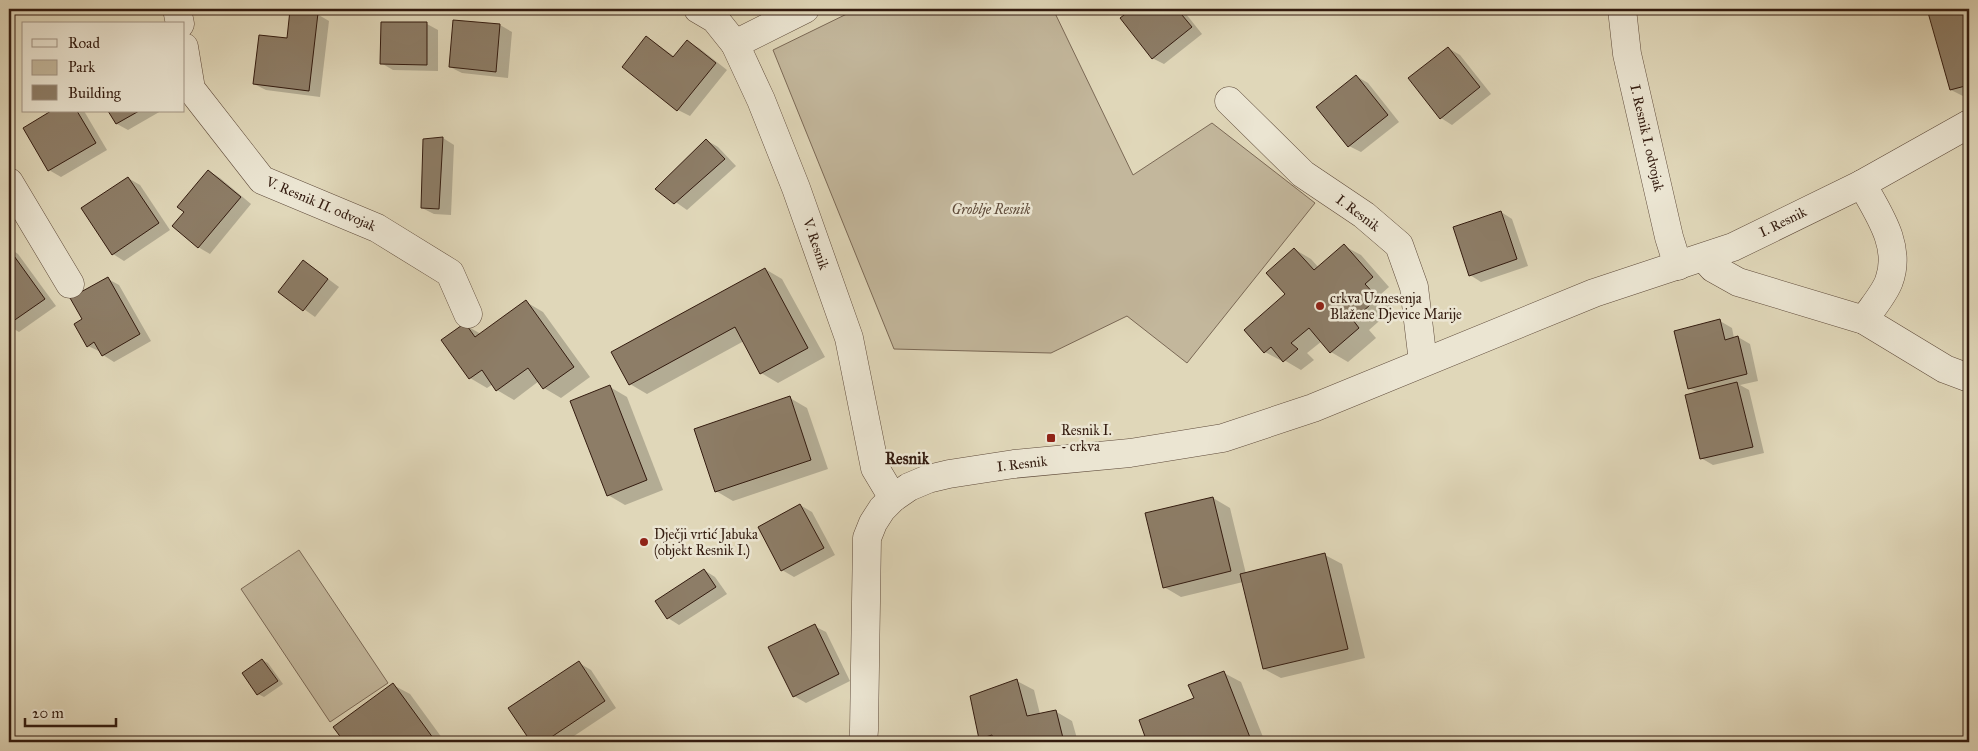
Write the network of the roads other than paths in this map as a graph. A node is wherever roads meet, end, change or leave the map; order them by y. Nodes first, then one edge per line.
1 (177, 9) edge
2 (698, 9) edge
3 (805, 9) edge
4 (1622, 9) edge
5 (180, 22) edge
6 (735, 44) junction
7 (185, 53) edge
8 (1229, 101) dead end
9 (1969, 124) edge
10 (9, 182) edge
11 (1862, 184) junction
12 (1704, 258) junction
13 (1678, 266) junction
14 (70, 284) dead end
15 (468, 314) dead end
16 (1864, 320) junction
17 (1423, 362) junction
18 (1969, 378) edge
19 (893, 498) junction
20 (863, 742) edge

1 - 5 street
2 - 6 street, V. Resnik
3 - 6 street
4 - 13 street, I. Resnik I. odvojak
6 - 19 street, V. Resnik
7 - 15 street, V. Resnik II. odvojak
8 - 17 street, I. Resnik
9 - 11 street, I. Resnik
10 - 14 street
11 - 12 street, I. Resnik
11 - 16 street
12 - 13 street, I. Resnik
12 - 16 street
13 - 17 street, I. Resnik
16 - 18 street
17 - 19 street, I. Resnik
19 - 20 street, I. Resnik

